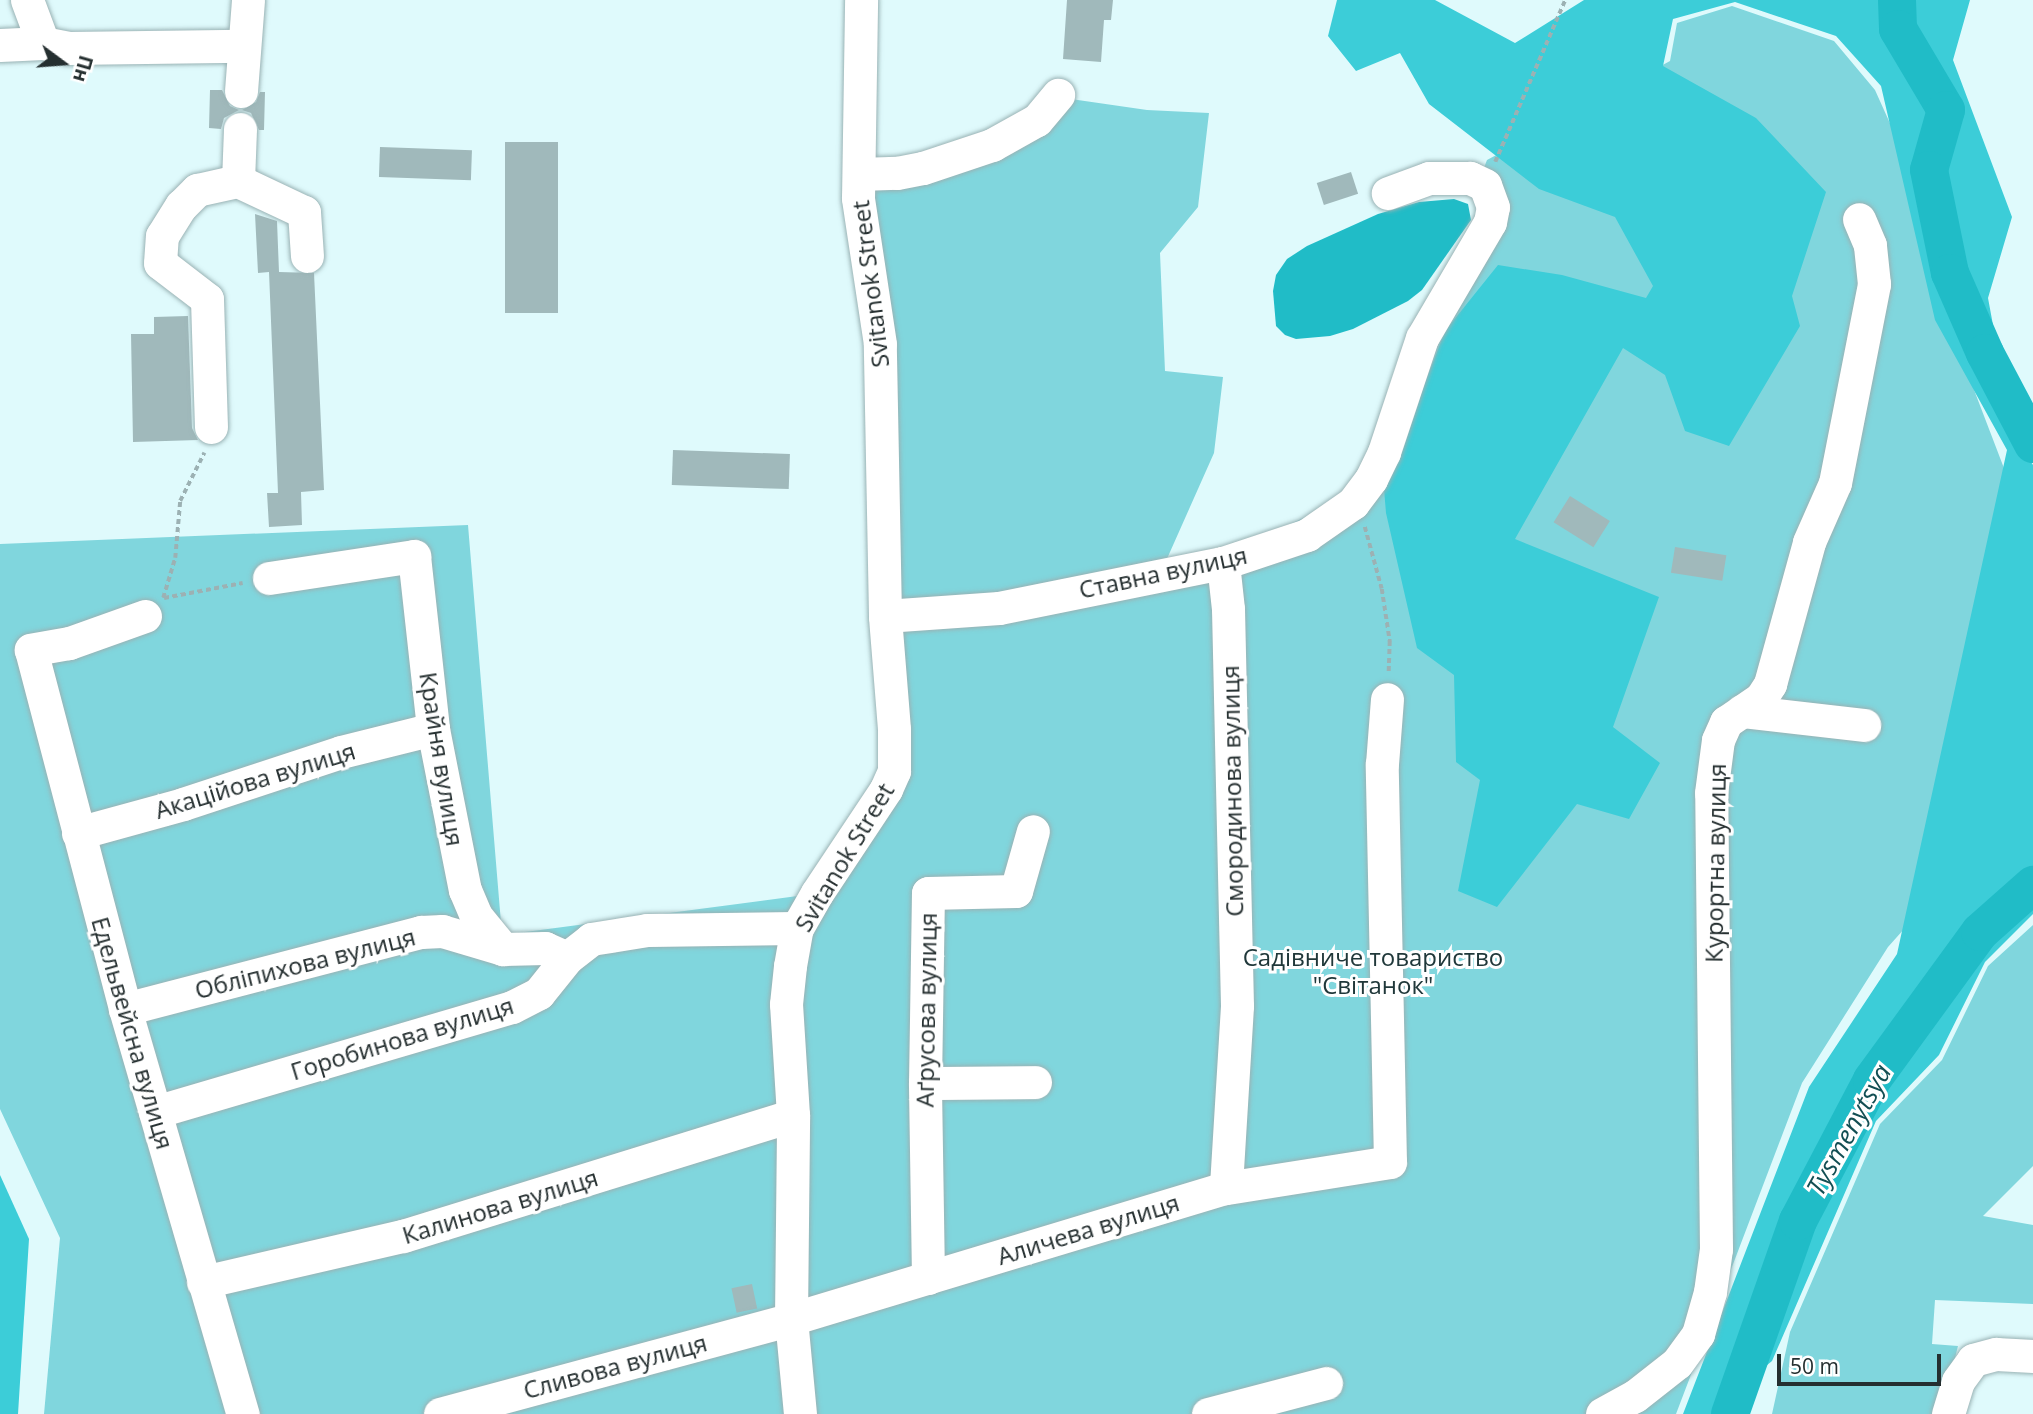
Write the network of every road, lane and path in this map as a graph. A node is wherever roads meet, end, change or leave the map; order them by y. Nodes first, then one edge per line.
1 (27, 0) edge
2 (248, 0) edge
3 (861, 0) edge
4 (1565, 0) edge
5 (43, 43) junction
6 (0, 45) edge
7 (243, 46) junction
8 (242, 91) dead end
9 (1058, 95) dead end
10 (240, 129) dead end
11 (859, 174) junction
12 (239, 181) junction
13 (1485, 185) junction
14 (1388, 193) dead end
15 (1859, 219) dead end
16 (307, 256) dead end
17 (211, 427) joint
18 (1353, 503) junction
19 (1223, 563) junction
20 (269, 578) joint
21 (154, 607) junction
22 (885, 616) junction
23 (1387, 699) joint
24 (1742, 711) junction
25 (1864, 725) dead end
26 (433, 729) junction
27 (1033, 831) dead end
28 (78, 833) junction
29 (797, 928) junction
30 (503, 949) junction
31 (567, 958) junction
32 (125, 1009) junction
33 (1035, 1082) dead end
34 (925, 1083) junction
35 (155, 1112) junction
36 (793, 1115) junction
37 (1226, 1188) junction
38 (928, 1278) junction
39 (202, 1282) junction
40 (791, 1319) junction
41 (2033, 1356) edge
42 (1326, 1383) dead end
43 (243, 1414) edge
44 (440, 1414) edge
45 (800, 1414) edge
46 (1208, 1414) edge
47 (1602, 1414) edge
48 (1948, 1414) edge

1 - 5 street
2 - 7 street
3 - 11 street, Svitanok Street
4 - 13 path
5 - 6 street
5 - 7 street
7 - 8 street
9 - 11 street
10 - 12 street
11 - 22 street, Svitanok Street
12 - 16 street
12 - 17 street
13 - 14 street
13 - 18 street, Ставна вулиця
15 - 24 street, Курортна вулиця
17 - 21 path
18 - 19 street, Ставна вулиця
18 - 23 path
19 - 22 street, Ставна вулиця
19 - 37 street, Смородинова вулиця
20 - 21 path
20 - 26 street, Крайня вулиця
21 - 28 street, Едельвейсна вулиця
22 - 29 street, Svitanok Street
23 - 37 street, Аличева вулиця
24 - 25 street
24 - 47 street, Курортна вулиця
26 - 28 street, Акаційова вулиця
26 - 30 street, Крайня вулиця
27 - 34 street, Аґрусова вулиця
28 - 32 street, Едельвейсна вулиця
29 - 31 street, Горобинова вулиця
29 - 36 street, Svitanok Street
30 - 31 street, Обліпихова вулиця
30 - 32 street, Обліпихова вулиця
31 - 35 street, Горобинова вулиця
32 - 35 street, Едельвейсна вулиця
33 - 34 street
34 - 38 street, Аґрусова вулиця
35 - 39 street, Едельвейсна вулиця
36 - 39 street, Калинова вулиця
36 - 40 street, Svitanok Street
37 - 38 street, Аличева вулиця
38 - 40 street, Аличева вулиця
39 - 43 street, Едельвейсна вулиця
40 - 44 street, Сливова вулиця
40 - 45 street, Svitanok Street
41 - 48 street
42 - 46 street

